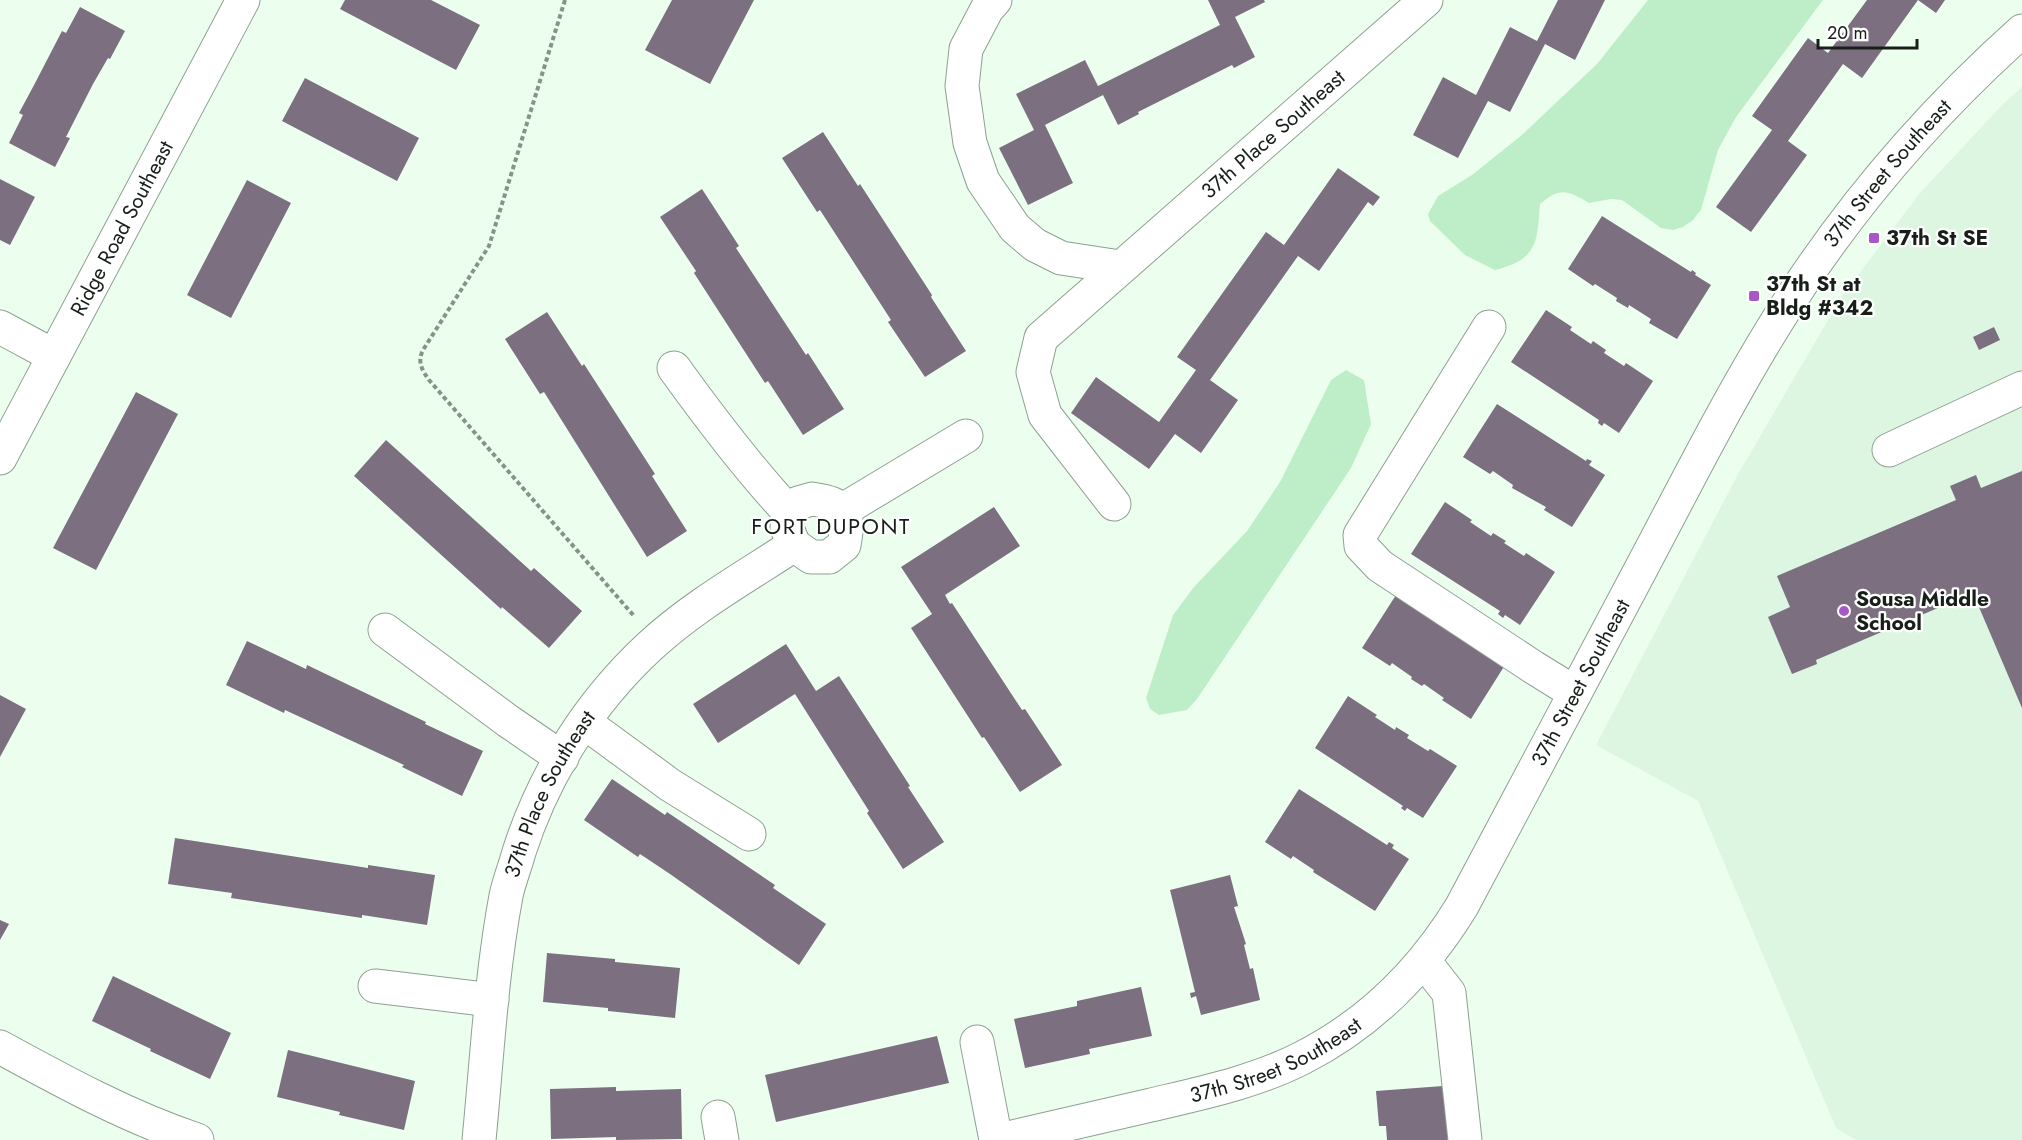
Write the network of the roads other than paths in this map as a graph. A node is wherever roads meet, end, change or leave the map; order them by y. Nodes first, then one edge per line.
1 (243, 0) edge
2 (994, 0) edge
3 (1426, 0) edge
4 (2022, 31) edge
5 (1120, 267) junction
6 (0, 327) edge
7 (1489, 327) dead end
8 (54, 356) junction
9 (674, 368) dead end
10 (2022, 388) edge
11 (966, 435) dead end
12 (1889, 450) dead end
13 (0, 458) edge
14 (1114, 504) dead end
15 (843, 510) junction
16 (788, 511) junction
17 (794, 545) junction
18 (385, 630) dead end
19 (1575, 693) junction
20 (584, 722) junction
21 (562, 758) junction
22 (749, 834) dead end
23 (1424, 961) junction
24 (375, 986) dead end
25 (492, 1000) junction
26 (976, 1042) dead end
27 (0, 1047) edge
28 (197, 1140) edge
29 (479, 1140) edge
30 (998, 1140) edge
31 (1465, 1140) edge

1 - 8 street, Ridge Road Southeast
2 - 5 street
3 - 5 street, 37th Place Southeast
4 - 19 street, 37th Street Southeast
5 - 14 street, 37th Place Southeast
6 - 8 street
7 - 19 street
8 - 13 street, Ridge Road Southeast
9 - 16 street
10 - 12 street
11 - 15 street
15 - 16 street
15 - 17 street
16 - 17 street
17 - 20 street, 37th Place Southeast
18 - 21 street
19 - 23 street, 37th Street Southeast
20 - 21 street, 37th Place Southeast
20 - 22 street
21 - 25 street, 37th Place Southeast
23 - 30 street, 37th Street Southeast
23 - 31 street
24 - 25 street
25 - 29 street, 37th Place Southeast
26 - 30 street
27 - 28 street

